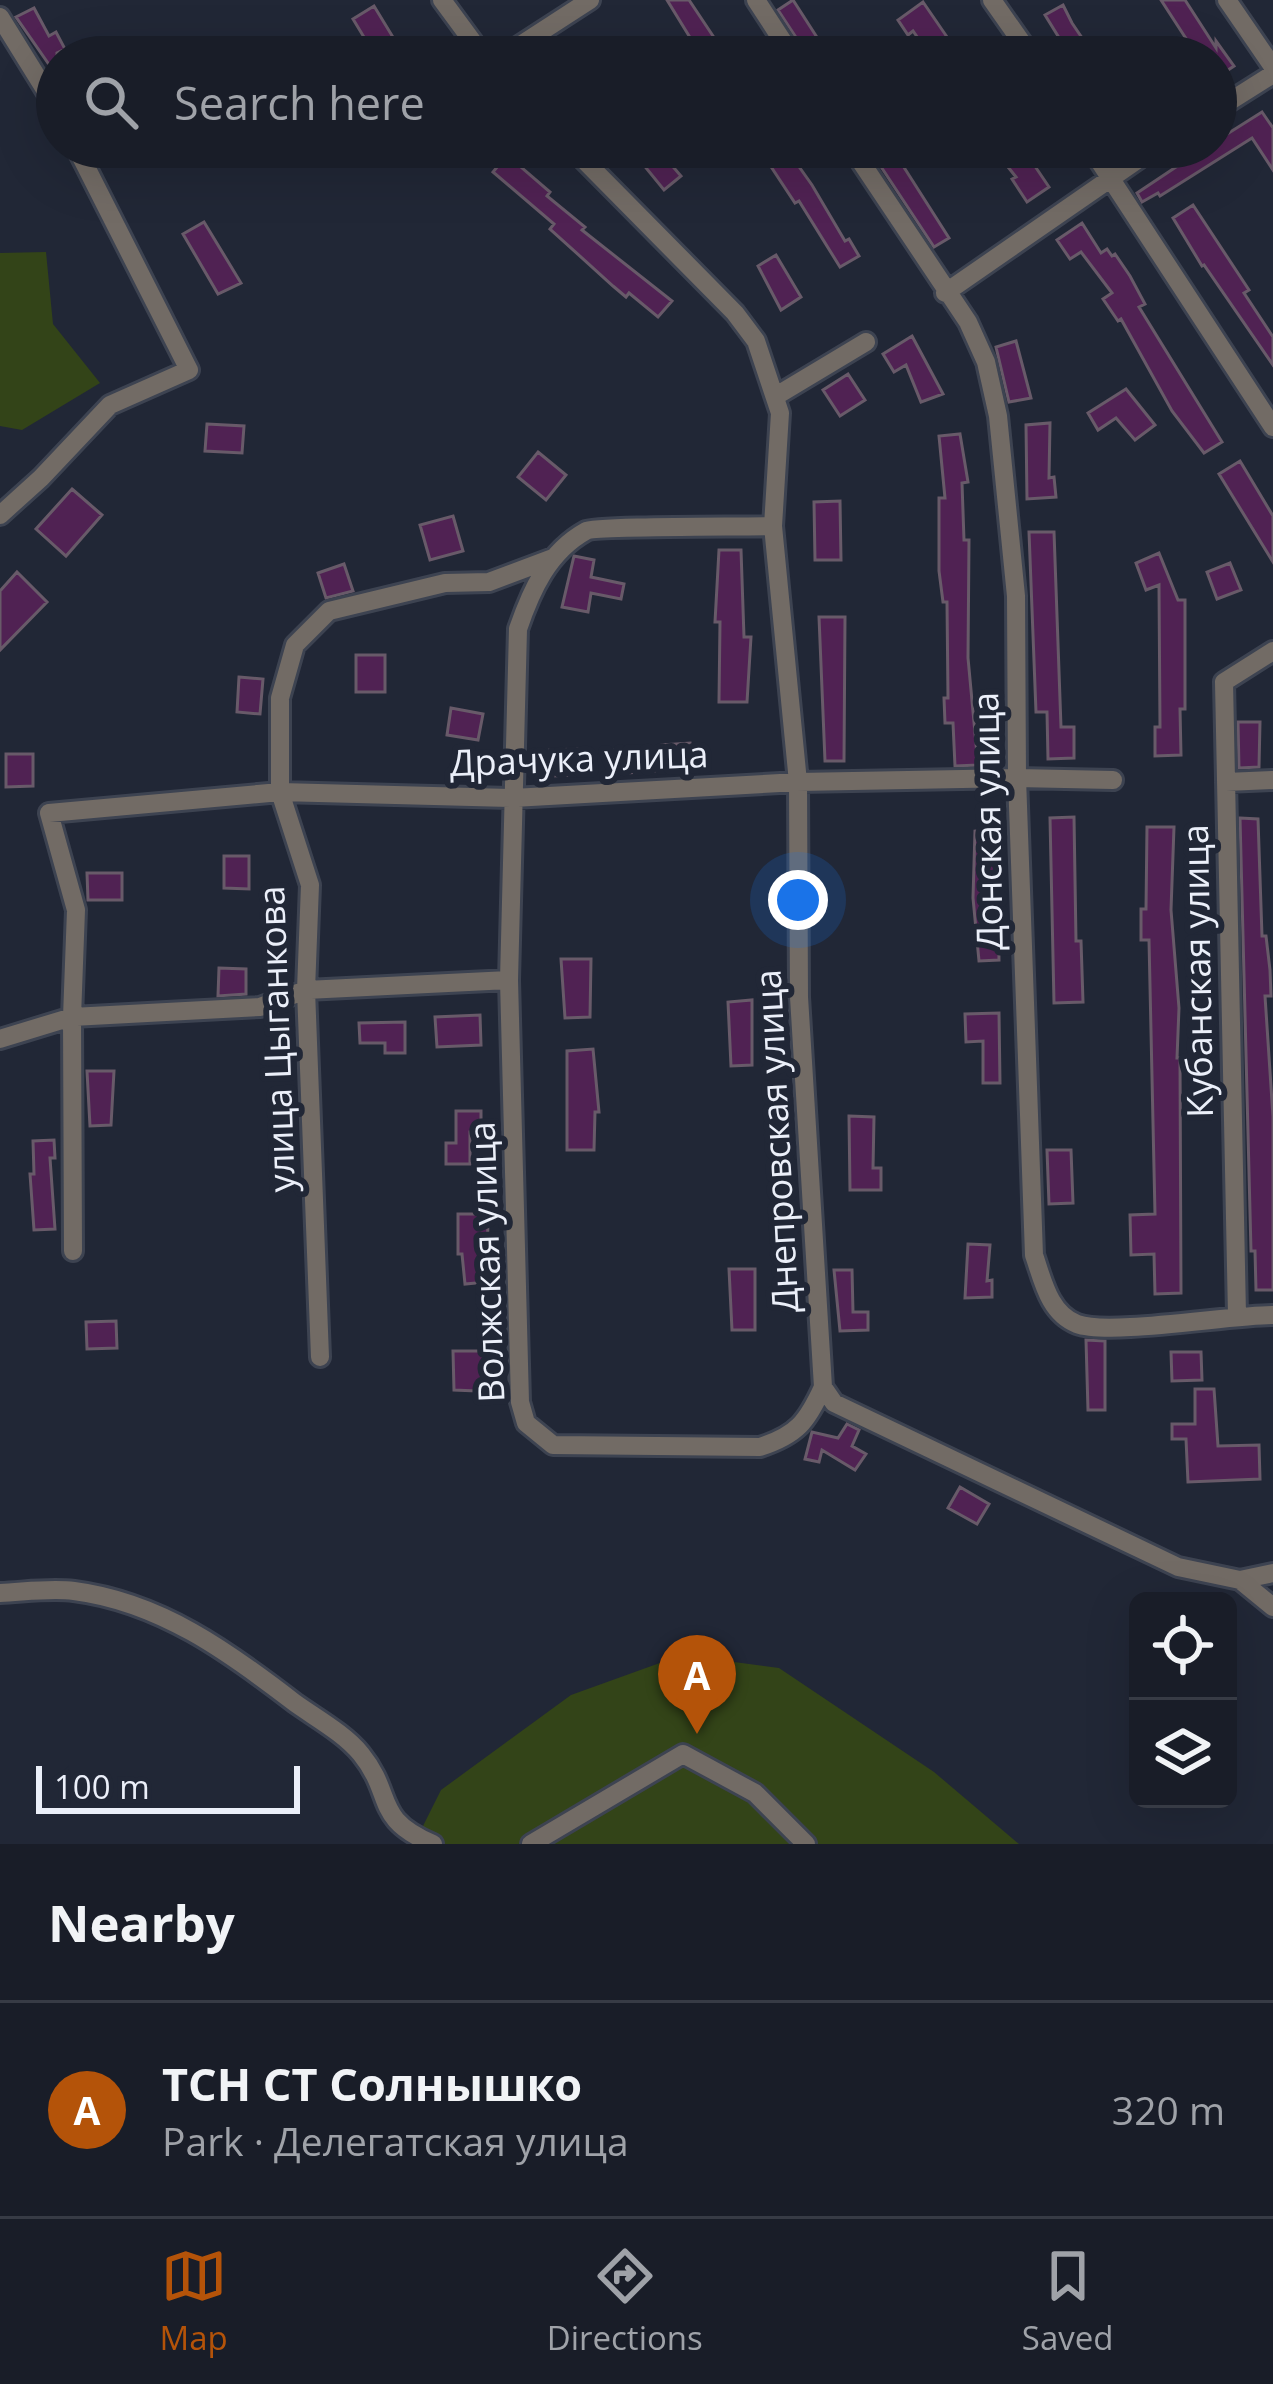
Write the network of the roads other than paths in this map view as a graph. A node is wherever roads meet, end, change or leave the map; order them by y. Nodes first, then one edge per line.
1 (442, 0) edge
2 (590, 0) edge
3 (756, 0) edge
4 (992, 0) edge
5 (1227, 0) edge
6 (0, 17) edge
7 (469, 36) edge
8 (534, 36) edge
9 (779, 36) edge
10 (1017, 36) edge
11 (1273, 70) edge
12 (36, 75) edge
13 (1237, 95) edge
14 (87, 168) edge
15 (593, 168) edge
16 (865, 168) edge
17 (1103, 168) edge
18 (1123, 168) edge
19 (1109, 177) junction
20 (945, 293) junction
21 (866, 342) dead end
22 (776, 397) junction
23 (1273, 428) edge
24 (0, 514) edge
25 (773, 526) junction
26 (554, 558) junction
27 (1273, 651) edge
28 (1017, 778) junction
29 (1112, 780) dead end
30 (1273, 780) edge
31 (798, 782) junction
32 (1226, 782) junction
33 (280, 792) junction
34 (513, 798) junction
35 (509, 980) junction
36 (306, 990) junction
37 (72, 1017) junction
38 (0, 1039) edge
39 (74, 1251) dead end
40 (1237, 1315) junction
41 (1273, 1315) edge
42 (320, 1357) dead end
43 (823, 1387) junction
44 (1273, 1574) edge
45 (1240, 1580) junction
46 (0, 1593) edge
47 (1273, 1607) edge
48 (433, 1844) edge
49 (531, 1844) edge
50 (806, 1844) edge

1 - 7 street
2 - 8 street
3 - 9 street
4 - 10 street
5 - 11 street
6 - 12 street
11 - 13 street
14 - 24 street
15 - 22 street, Днепровская улица
16 - 20 street, Донская улица
17 - 19 street
18 - 19 street
19 - 20 street
19 - 23 street
20 - 28 street, Донская улица
21 - 22 street
22 - 25 street, Днепровская улица
25 - 26 street, Волжская улица
25 - 31 street, Днепровская улица
26 - 33 street, улица Цыганкова
26 - 34 street, Волжская улица
27 - 32 street, Кубанская улица
28 - 29 street, Драчука улица
28 - 31 street, Драчука улица
28 - 40 street, Донская улица
30 - 32 street
31 - 34 street, Драчука улица
31 - 43 street, Днепровская улица
32 - 40 street, Кубанская улица
33 - 34 street, Драчука улица
33 - 36 street, улица Цыганкова
33 - 37 street, Драчука улица
34 - 35 street, Волжская улица
35 - 36 street
35 - 43 street, Волжская улица
36 - 37 street
36 - 42 street, улица Цыганкова
37 - 38 street
37 - 39 street
40 - 41 street, Донская улица
43 - 45 street
44 - 45 street
45 - 47 street
46 - 48 street
49 - 50 street

